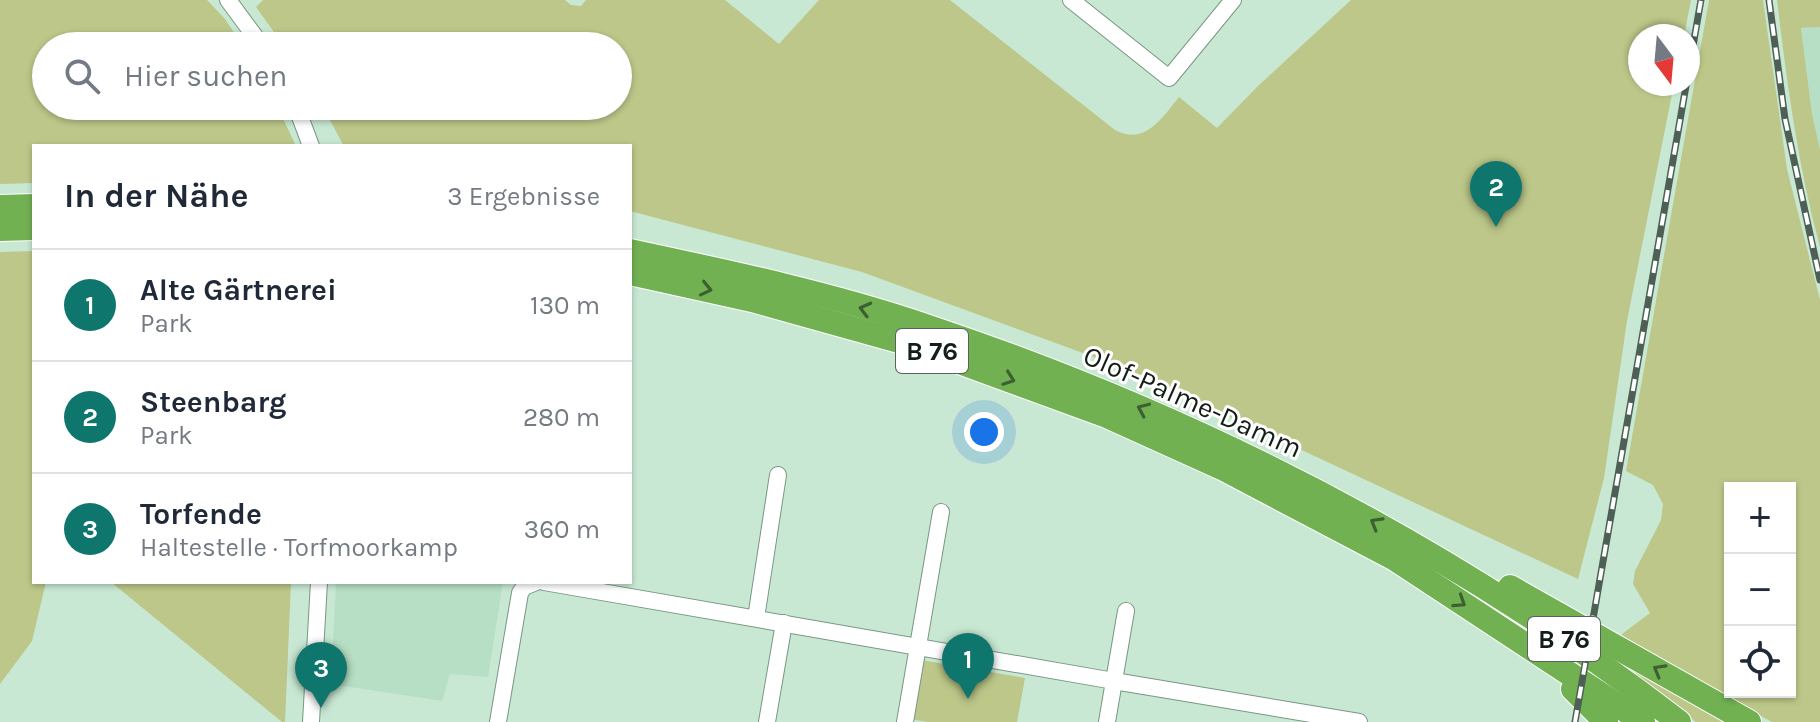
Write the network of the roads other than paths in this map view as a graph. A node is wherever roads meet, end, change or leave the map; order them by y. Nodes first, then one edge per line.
1 (228, 0) edge
2 (1071, 0) edge
3 (1233, 0) edge
4 (252, 32) edge
5 (301, 120) edge
6 (310, 144) edge
7 (32, 206) edge
8 (0, 207) edge
9 (32, 228) edge
10 (0, 229) edge
11 (632, 251) edge
12 (632, 273) edge
13 (778, 475) dead end
14 (941, 512) dead end
15 (1444, 562) junction
16 (319, 584) edge
17 (531, 584) edge
18 (587, 585) edge
19 (1126, 611) dead end
20 (756, 618) junction
21 (784, 623) junction
22 (1525, 644) junction
23 (918, 647) junction
24 (1114, 681) junction
25 (311, 722) edge
26 (498, 722) edge
27 (767, 722) edge
28 (905, 722) edge
29 (1107, 722) edge
30 (1359, 722) edge
31 (1606, 722) edge
32 (1643, 722) edge
33 (1679, 722) edge
34 (1749, 722) edge

1 - 4 street
2 - 3 street
5 - 6 street
7 - 8 highway
9 - 10 highway
15 -> 11 highway, Olof-Palme-Damm / B 76
12 -> 22 highway, Olof-Palme-Damm / B 76
13 - 20 street
14 - 23 street
15 - 33 highway, Olof-Palme-Damm / B 76
34 -> 15 highway
16 - 25 street
17 - 26 street
18 - 20 street
19 - 24 street
20 - 21 street
21 - 23 street
21 - 27 street
22 - 31 highway
22 - 32 highway, Olof-Palme-Damm / B 76
23 - 24 street
23 - 28 street
24 - 29 street
24 - 30 street

